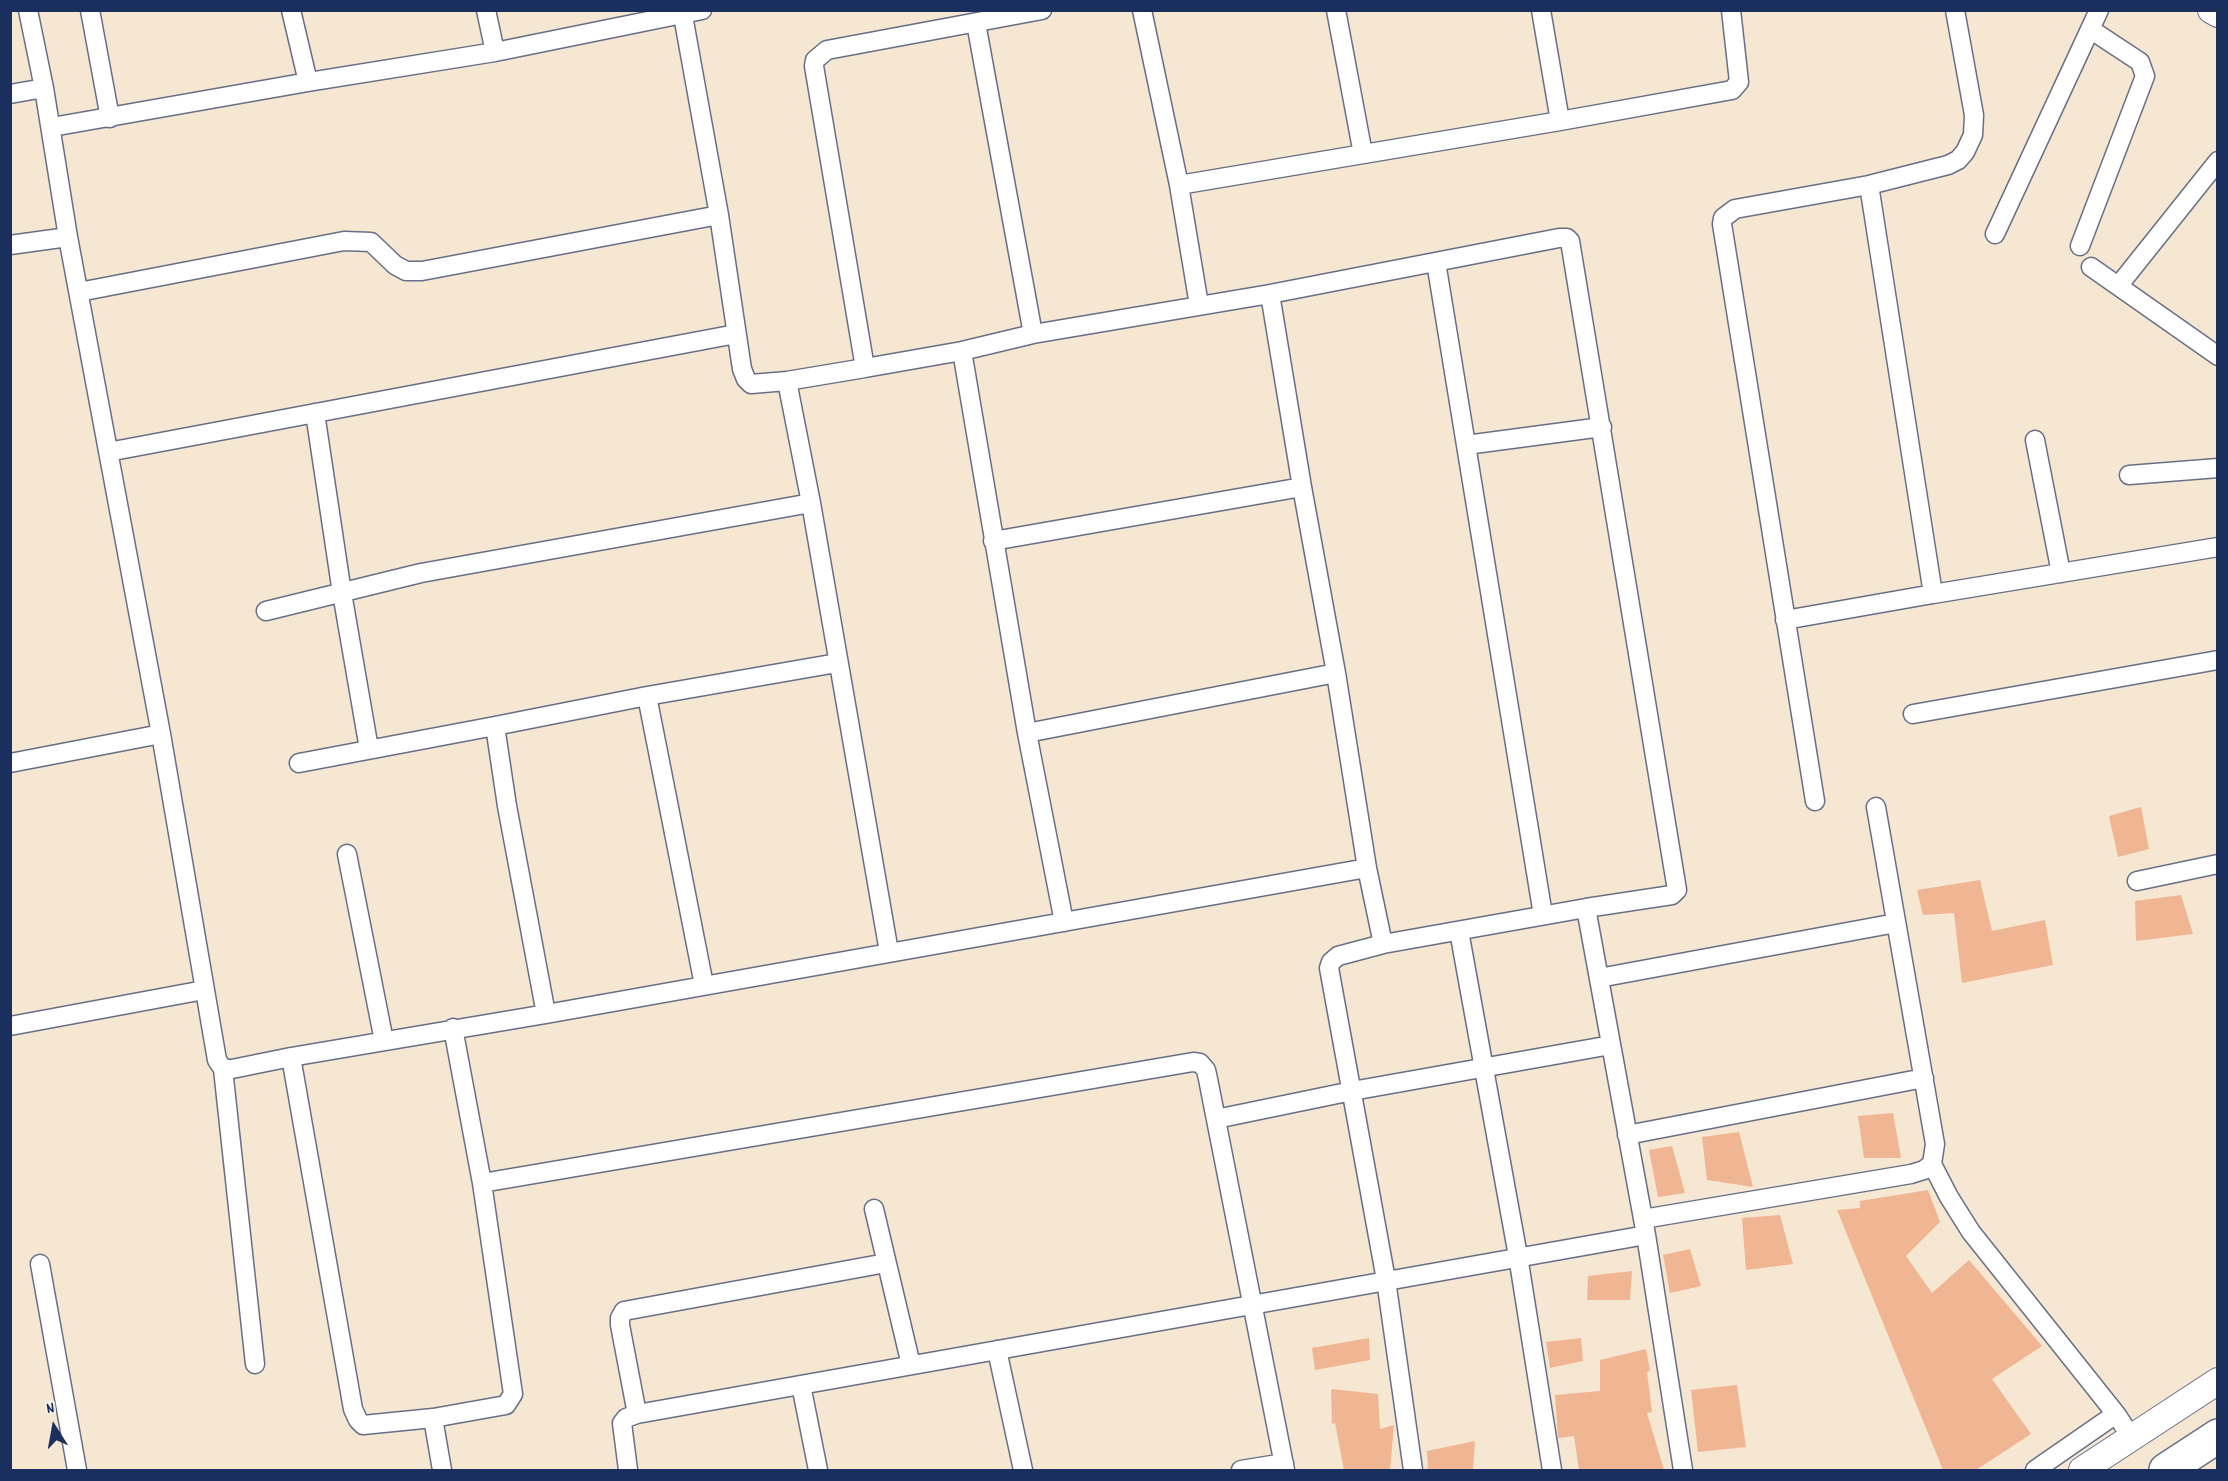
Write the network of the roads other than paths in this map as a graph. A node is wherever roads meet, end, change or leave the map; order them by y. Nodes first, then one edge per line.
1 (28, 10) edge
2 (90, 10) edge
3 (291, 10) edge
4 (486, 10) edge
5 (702, 10) edge
6 (1042, 10) edge
7 (1142, 10) edge
8 (1335, 10) edge
9 (1541, 10) edge
10 (1731, 10) edge
11 (1955, 10) edge
12 (2099, 10) edge
13 (2211, 10) edge
14 (682, 13) edge
15 (2217, 14) edge
16 (976, 23) junction
17 (2090, 29) junction
18 (495, 52) junction
19 (308, 82) junction
20 (44, 88) junction
21 (10, 94) edge
22 (110, 118) junction
23 (1560, 121) junction
24 (52, 127) junction
25 (1363, 154) junction
26 (2217, 161) edge
27 (1179, 185) junction
28 (1869, 185) junction
29 (719, 215) junction
30 (1995, 234) dead end
31 (68, 237) junction
32 (10, 245) edge
33 (2080, 246) dead end
34 (1436, 262) junction
35 (2091, 267) dead end
36 (2119, 285) junction
37 (79, 292) junction
38 (1270, 294) junction
39 (1199, 305) junction
40 (736, 334) junction
41 (1033, 334) junction
42 (962, 351) junction
43 (2217, 356) edge
44 (865, 368) junction
45 (787, 381) junction
46 (315, 413) junction
47 (1602, 427) junction
48 (2035, 440) dead end
49 (1466, 445) junction
50 (108, 452) junction
51 (2217, 468) edge
52 (2129, 475) dead end
53 (1302, 487) junction
54 (811, 503) junction
55 (993, 541) junction
56 (2217, 547) edge
57 (2061, 573) junction
58 (342, 593) junction
59 (1934, 594) junction
60 (266, 611) dead end
61 (1785, 620) junction
62 (2217, 660) edge
63 (837, 663) junction
64 (1336, 673) junction
65 (647, 696) junction
66 (1913, 714) dead end
67 (495, 726) junction
68 (1027, 733) junction
69 (160, 734) junction
70 (369, 749) junction
71 (299, 762) dead end
72 (10, 763) edge
73 (1815, 801) dead end
74 (1876, 807) dead end
75 (347, 854) dead end
76 (2217, 864) edge
77 (1367, 868) junction
78 (2137, 881) dead end
79 (1586, 908) junction
80 (1543, 915) junction
81 (1064, 922) junction
82 (1896, 923) junction
83 (1459, 931) junction
84 (1383, 944) junction
85 (889, 952) junction
86 (1599, 978) junction
87 (704, 985) junction
88 (204, 990) junction
89 (546, 1014) junction
90 (11, 1024) edge
91 (453, 1028) junction
92 (384, 1041) junction
93 (1611, 1045) junction
94 (291, 1057) junction
95 (223, 1069) junction
96 (1484, 1069) junction
97 (1924, 1078) junction
98 (1352, 1091) junction
99 (1216, 1119) junction
100 (1627, 1135) junction
101 (1932, 1164) junction
102 (482, 1184) junction
103 (874, 1209) dead end
104 (1644, 1227) junction
105 (1518, 1256) junction
106 (886, 1263) junction
107 (40, 1264) dead end
108 (1386, 1280) junction
109 (1254, 1305) junction
110 (997, 1350) junction
111 (255, 1364) dead end
112 (910, 1365) junction
113 (2217, 1382) edge
114 (801, 1385) junction
115 (637, 1414) junction
116 (2116, 1414) junction
117 (433, 1418) junction
118 (2217, 1436) edge
119 (2131, 1437) junction
120 (1284, 1467) edge
121 (76, 1470) edge
122 (442, 1470) edge
123 (628, 1470) edge
124 (818, 1470) edge
125 (1023, 1470) edge
126 (1241, 1470) edge
127 (1413, 1470) edge
128 (1552, 1470) edge
129 (1683, 1470) edge
130 (2035, 1470) edge
131 (2082, 1470) edge
132 (2166, 1470) edge

1 - 20 street
2 - 22 street
3 - 19 street
4 - 18 street
5 - 14 street
6 - 16 street
7 - 27 street
8 - 25 street
9 - 23 street
10 - 23 street
11 - 28 street
12 - 17 street
13 - 15 main road
14 - 18 street
14 - 29 street
16 - 41 street
16 - 44 street
17 - 30 street
17 - 33 street
18 - 19 street
19 - 22 street
20 - 21 street
20 - 24 street
22 - 24 street
23 - 25 street
24 - 31 street
25 - 27 street
26 - 36 street
27 - 39 street
28 - 59 street
28 - 61 street
29 - 37 street
29 - 40 street
31 - 32 street
31 - 37 street
34 - 38 street
34 - 47 street
34 - 49 street
35 - 36 street
36 - 43 street
37 - 50 street
38 - 39 street
38 - 53 street
39 - 41 street
40 - 45 street
40 - 46 street
41 - 42 street
42 - 44 street
42 - 55 street
44 - 45 street
45 - 54 street
46 - 50 street
46 - 58 street
47 - 49 street
47 - 79 street
48 - 57 street
49 - 80 street
50 - 69 street
51 - 52 street
53 - 55 street
53 - 64 street
54 - 58 street
54 - 63 street
55 - 68 street
56 - 57 street
57 - 59 street
58 - 60 street
58 - 70 street
59 - 61 street
61 - 73 street
62 - 66 street
63 - 65 street
63 - 85 street
64 - 68 street
64 - 77 street
65 - 67 street
65 - 87 street
67 - 70 street
67 - 89 street
68 - 81 street
69 - 72 street
69 - 88 street
70 - 71 street
74 - 82 street
75 - 92 street
76 - 78 street
77 - 81 street
77 - 84 street
79 - 80 street
79 - 86 street
80 - 83 street
81 - 85 street
82 - 86 street
82 - 97 street
83 - 84 street
83 - 96 street
84 - 98 street
85 - 87 street
86 - 93 street
87 - 89 street
88 - 90 street
88 - 95 street
89 - 91 street
91 - 92 street
91 - 102 street
92 - 94 street
93 - 96 street
93 - 100 street
94 - 95 street
94 - 117 street
95 - 111 street
96 - 98 street
96 - 105 street
97 - 100 street
97 - 101 street
98 - 99 street
98 - 108 street
99 - 102 street
99 - 109 street
100 - 104 street
101 - 104 street
101 - 116 street
102 - 117 street
103 - 106 street
104 - 105 street
104 - 129 street
105 - 108 street
105 - 128 street
106 - 112 street
106 - 115 street
107 - 121 street
108 - 109 street
108 - 127 street
109 - 110 street
109 - 120 street
110 - 112 street
110 - 125 street
112 - 114 street
113 - 119 main road
114 - 115 street
114 - 124 street
115 - 123 street
116 - 119 street
116 - 130 street
117 - 122 street
118 - 132 highway
119 - 131 main road
120 - 126 street

